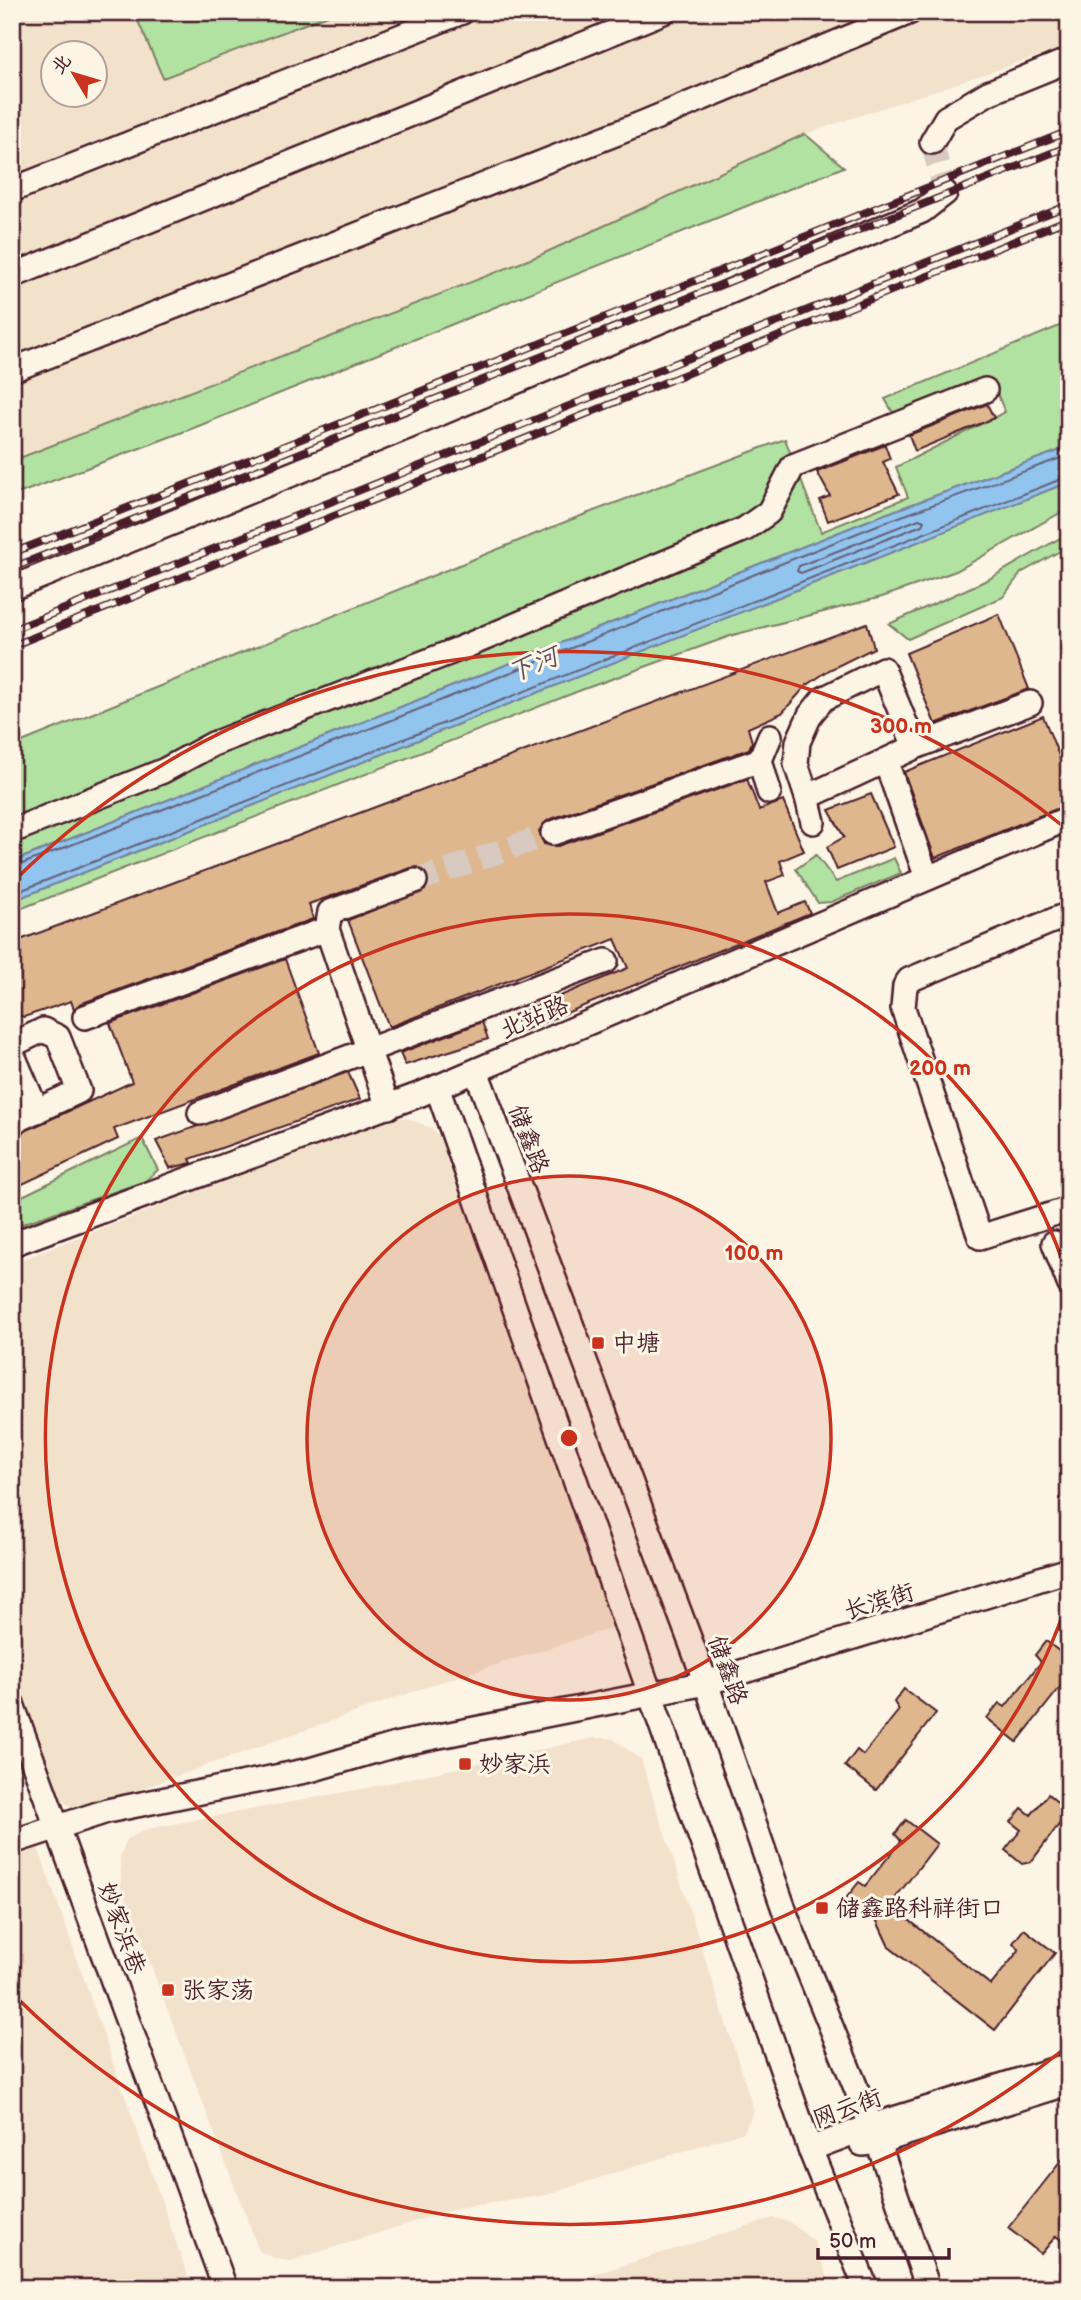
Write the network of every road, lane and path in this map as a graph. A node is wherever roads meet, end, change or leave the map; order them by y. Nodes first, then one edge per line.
1 (462, 12) edge
2 (663, 12) edge
3 (910, 12) edge
4 (1069, 60) edge
5 (932, 142) dead end
6 (12, 190) edge
7 (945, 193) dead end
8 (12, 276) edge
9 (12, 370) edge
10 (985, 390) dead end
11 (12, 588) edge
12 (1030, 703) dead end
13 (770, 736) dead end
14 (915, 747) junction
15 (760, 760) junction
16 (886, 762) junction
17 (769, 792) dead end
18 (807, 797) junction
19 (1069, 818) edge
20 (813, 822) dead end
21 (12, 831) edge
22 (553, 833) tunnel mouth
23 (927, 878) junction
24 (415, 881) tunnel mouth
25 (1069, 914) edge
26 (327, 929) junction
27 (606, 961) dead end
28 (85, 1017) dead end
29 (12, 1045) edge
30 (368, 1049) junction
31 (12, 1053) edge
32 (476, 1071) junction
33 (437, 1087) junction
34 (388, 1107) junction
35 (37, 1111) junction
36 (200, 1113) dead end
37 (12, 1122) edge
38 (1069, 1209) edge
39 (1054, 1243) dead end
40 (12, 1244) edge
41 (1067, 1271) edge
42 (1069, 1570) edge
43 (706, 1683) junction
44 (650, 1695) junction
45 (12, 1704) edge
46 (57, 1827) junction
47 (12, 1842) edge
48 (1069, 2065) edge
49 (1069, 2083) edge
50 (874, 2134) junction
51 (810, 2149) junction
52 (225, 2288) edge
53 (866, 2288) edge
54 (928, 2288) edge

1 - 6 street
2 - 8 street
3 - 9 street
4 - 5 street
7 - 11 street
10 - 21 street
12 - 14 street
13 - 15 street
14 - 16 street
14 - 18 street
15 - 17 street
15 - 22 street
16 - 18 street
16 - 23 street
18 - 20 street
19 - 23 street, 北站路
23 - 32 street, 北站路
24 - 26 street
25 - 38 street
26 - 28 street
26 - 30 street
27 - 30 street
29 - 35 street
30 - 34 street
30 - 36 street
31 - 35 street
32 - 33 street, 北站路
32 - 43 street, 储鑫路
33 - 34 street, 北站路
33 - 44 street
34 - 40 street, 北站路
35 - 37 street
39 - 41 street
42 - 43 street, 长滨街
43 - 44 street, 长滨街
43 - 50 street, 储鑫路
44 - 46 street, 长滨街
44 - 51 street
45 - 46 street, 妙家浜巷
46 - 47 street, 长滨街
46 - 52 street, 妙家浜巷
48 - 50 street, 网云街
49 - 50 street, 网云街
50 - 51 street, 网云街
50 - 54 street, 储鑫路
51 - 53 street

